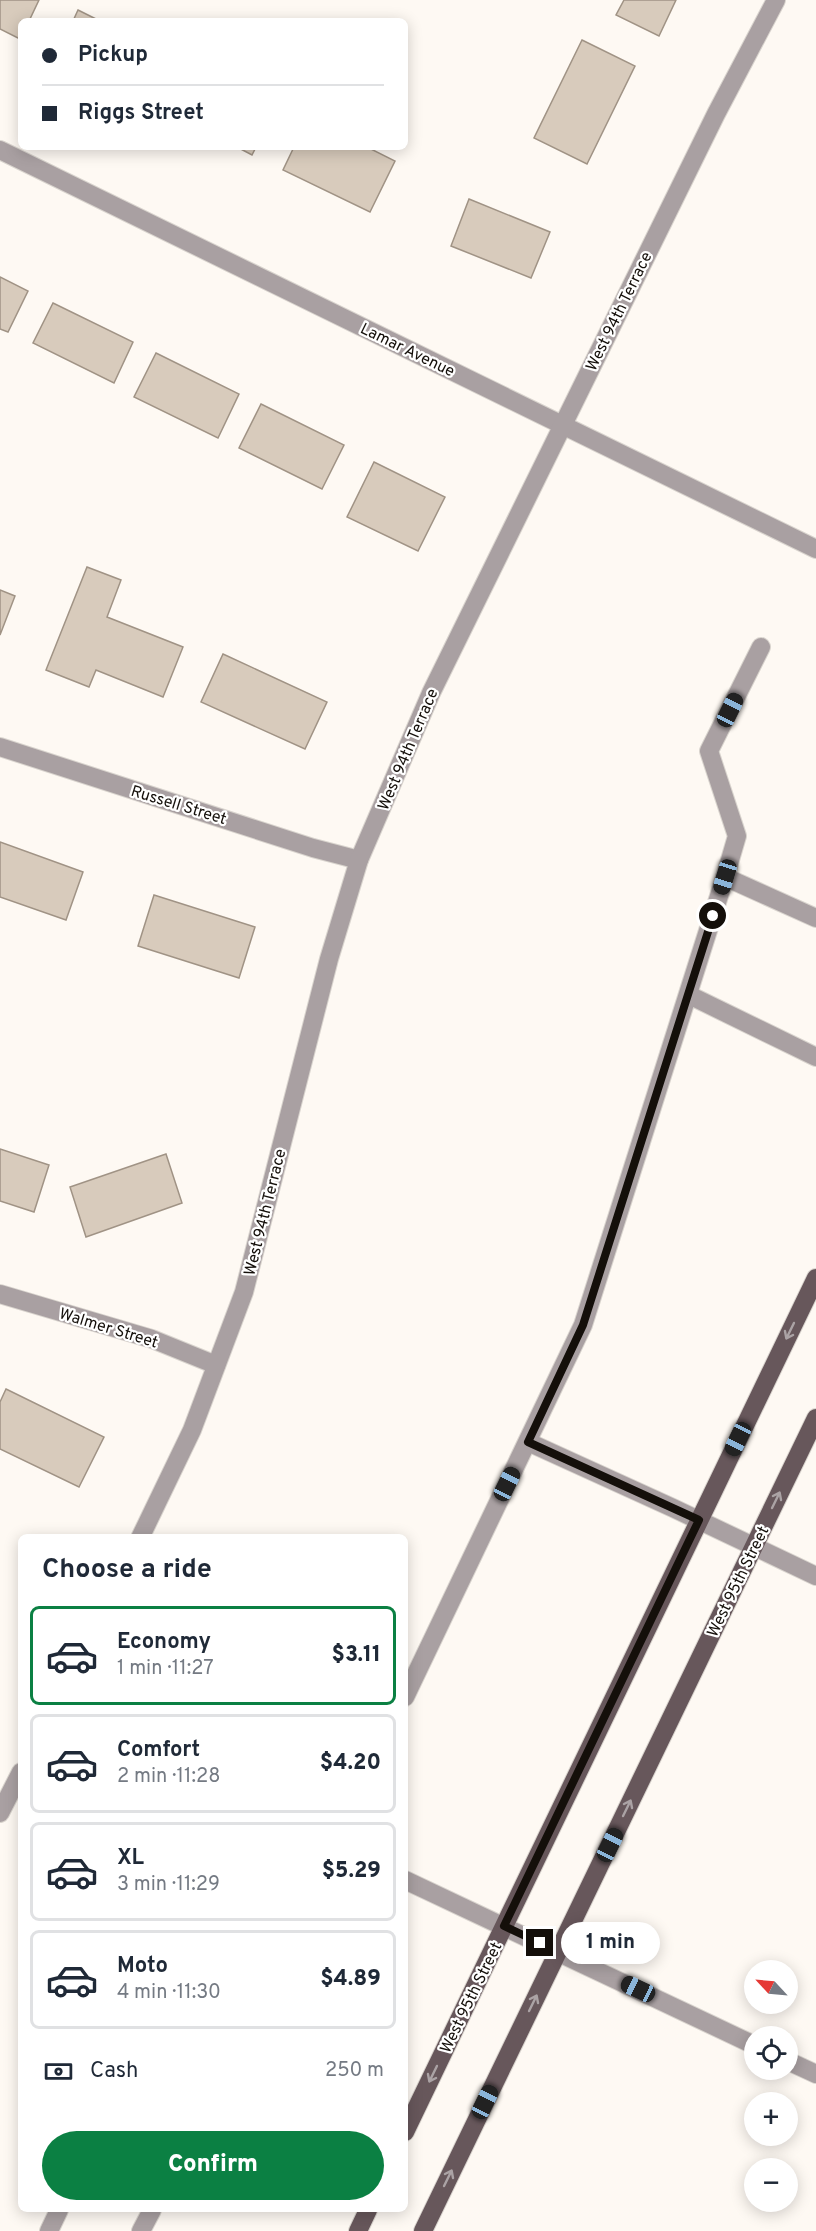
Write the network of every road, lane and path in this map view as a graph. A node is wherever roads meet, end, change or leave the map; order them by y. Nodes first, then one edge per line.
1 (776, 0) edge
2 (0, 150) edge
3 (562, 424) junction
4 (816, 549) edge
5 (761, 647) dead end
6 (0, 747) edge
7 (359, 860) junction
8 (725, 877) junction
9 (816, 918) edge
10 (688, 995) junction
11 (816, 1057) edge
12 (816, 1278) edge
13 (0, 1294) edge
14 (216, 1365) junction
15 (816, 1418) edge
16 (528, 1442) junction
17 (699, 1520) junction
18 (142, 1534) edge
19 (754, 1547) junction
20 (816, 1576) edge
21 (408, 1691) edge
22 (18, 1778) edge
23 (0, 1813) edge
24 (408, 1881) edge
25 (504, 1926) junction
26 (558, 1951) junction
27 (744, 2040) edge
28 (798, 2066) edge
29 (816, 2074) edge
30 (408, 2126) edge
31 (58, 2212) edge
32 (151, 2212) edge
33 (367, 2212) edge
34 (49, 2231) edge
35 (141, 2231) edge
36 (358, 2231) edge
37 (423, 2231) edge

1 - 3 street, West 94th Terrace
2 - 3 street, Lamar Avenue
3 - 4 street, Lamar Avenue
3 - 7 street, West 94th Terrace
5 - 8 street
6 - 7 street, Russell Street
7 - 14 street, West 94th Terrace
8 - 9 street
8 - 10 street
10 - 11 street
10 - 16 street
12 -> 17 main road, West 95th Street
13 - 14 street, Walmer Street
14 - 18 street, West 94th Terrace
19 -> 15 main road, West 95th Street
16 - 17 street
16 - 21 street
17 - 19 street
17 - 25 main road, West 95th Street
19 - 20 street
26 -> 19 main road, West 95th Street
22 - 23 street
24 - 25 street
25 - 26 street
25 -> 30 main road, West 95th Street
26 - 27 street
37 -> 26 main road, West 95th Street
28 - 29 street
31 - 34 street
32 - 35 street
33 - 36 main road

